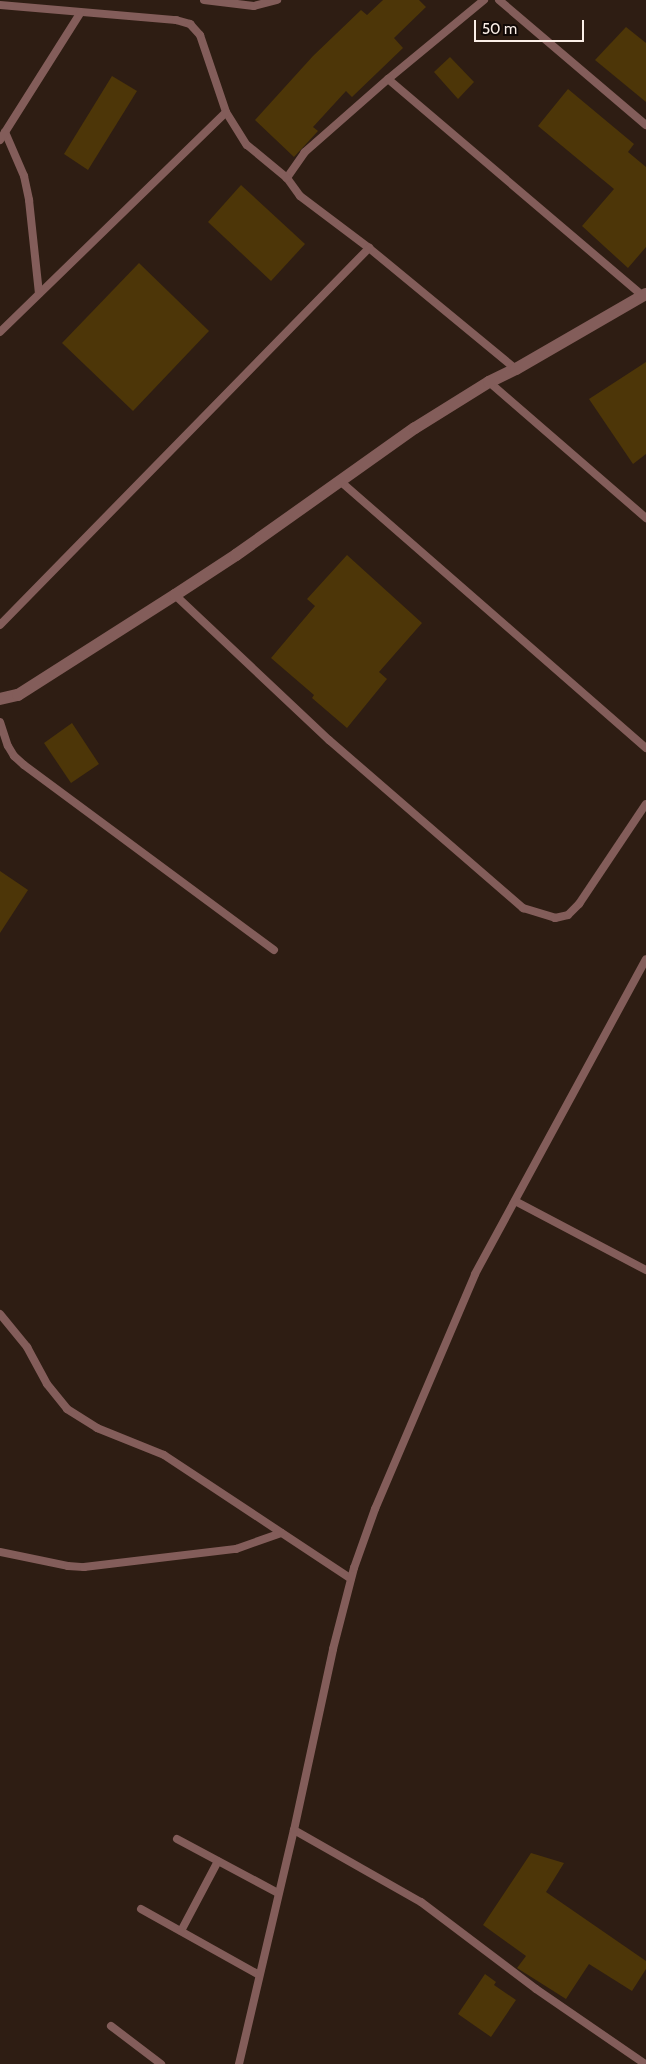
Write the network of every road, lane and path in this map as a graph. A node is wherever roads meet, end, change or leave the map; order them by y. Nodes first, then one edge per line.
1 (204, 0) edge
2 (277, 0) edge
3 (484, 0) edge
4 (499, 0) edge
5 (0, 5) edge
6 (81, 12) junction
7 (388, 79) junction
8 (226, 112) junction
9 (646, 125) edge
10 (5, 132) junction
11 (0, 140) edge
12 (287, 178) junction
13 (369, 248) junction
14 (39, 293) junction
15 (645, 295) edge
16 (0, 332) edge
17 (516, 369) junction
18 (489, 382) junction
19 (340, 481) junction
20 (646, 518) edge
21 (175, 595) junction
22 (0, 625) edge
23 (0, 699) edge
24 (0, 722) edge
25 (646, 748) edge
26 (646, 804) edge
27 (274, 950) dead end
28 (646, 959) edge
29 (515, 1201) junction
30 (646, 1270) edge
31 (0, 1314) edge
32 (281, 1533) junction
33 (0, 1552) edge
34 (351, 1579) junction
35 (294, 1830) junction
36 (177, 1839) dead end
37 (218, 1861) junction
38 (278, 1893) junction
39 (141, 1909) dead end
40 (181, 1931) junction
41 (259, 1975) junction
42 (111, 2026) dead end
43 (161, 2064) edge
44 (239, 2064) edge
45 (645, 2064) edge

1 - 2 lane
3 - 7 lane
4 - 9 lane
5 - 6 lane
6 - 8 lane
6 - 10 lane
7 - 12 lane
7 - 15 lane
8 - 12 lane
8 - 14 lane
10 - 11 lane
10 - 14 lane
12 - 13 lane
13 - 17 lane
13 - 22 lane
14 - 16 lane
15 - 17 street
17 - 18 street
18 - 19 street
18 - 20 lane
19 - 21 street
19 - 25 lane
21 - 23 street
21 - 26 lane
24 - 27 lane
28 - 29 lane
29 - 30 lane
29 - 34 lane
31 - 32 lane
32 - 33 lane
32 - 34 lane
34 - 35 lane
35 - 38 lane
35 - 45 lane
36 - 37 lane
37 - 38 lane
37 - 40 lane
38 - 41 lane
39 - 40 lane
40 - 41 lane
41 - 44 lane
42 - 43 lane

